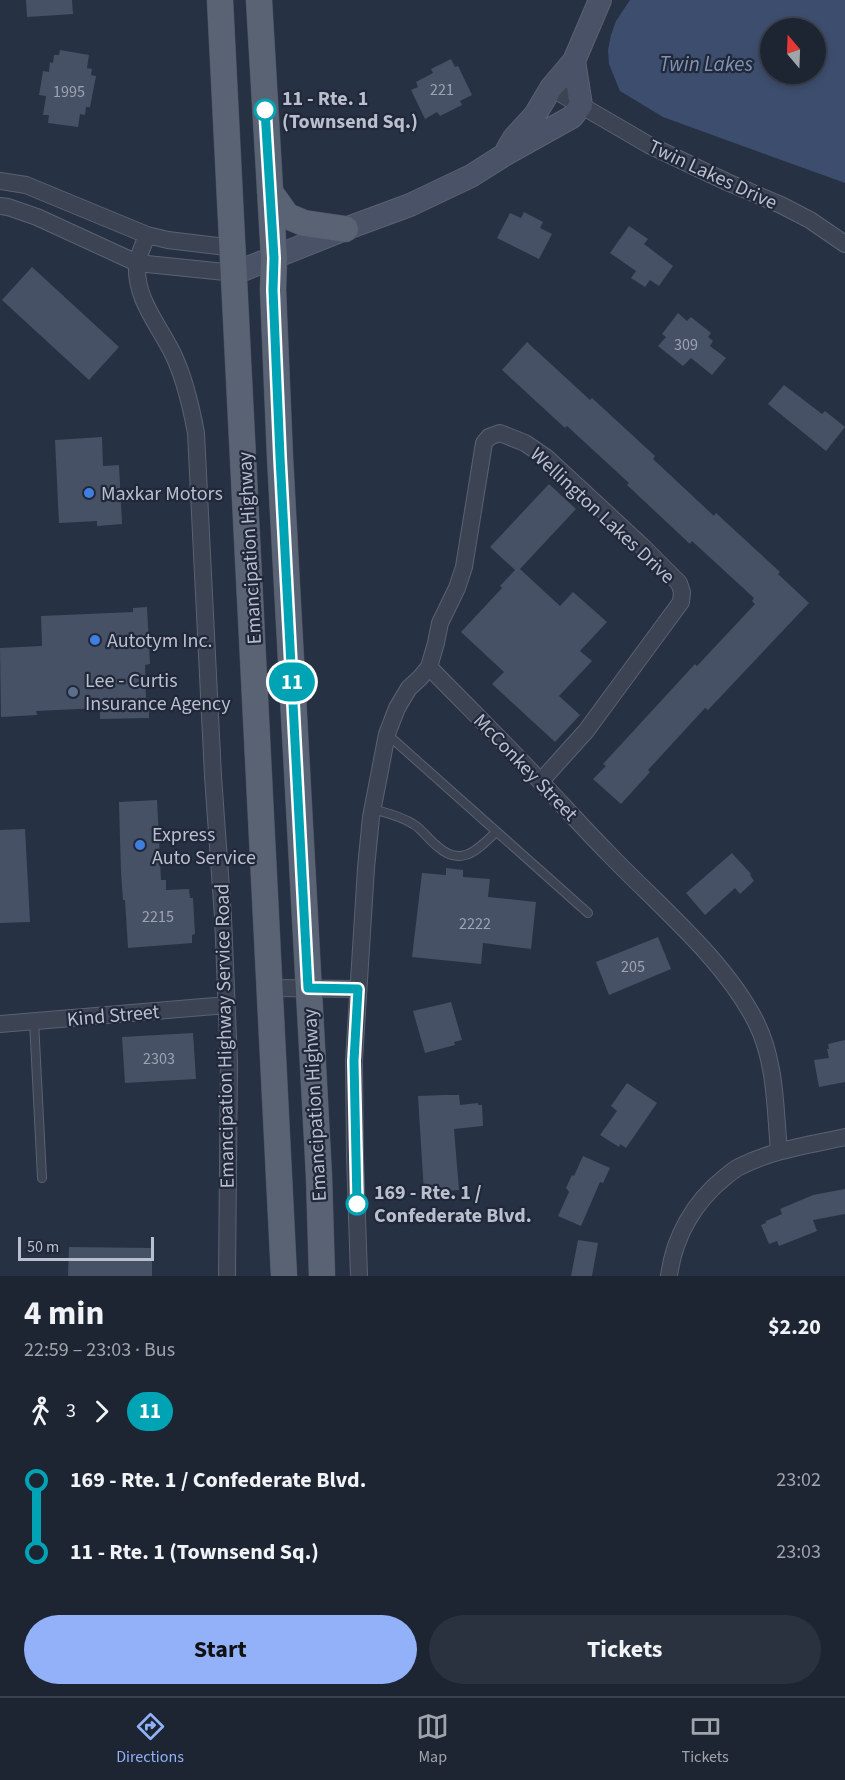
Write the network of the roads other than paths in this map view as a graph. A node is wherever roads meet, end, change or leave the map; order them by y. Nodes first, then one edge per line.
1 (220, 0) edge
2 (258, 0) edge
3 (600, 0) edge
4 (574, 61) junction
5 (550, 88) junction
6 (581, 105) junction
7 (504, 155) junction
8 (0, 181) edge
9 (270, 192) junction
10 (0, 206) edge
11 (345, 229) junction
12 (147, 235) junction
13 (845, 244) edge
14 (234, 248) junction
15 (274, 258) junction
16 (137, 264) junction
17 (235, 273) junction
18 (429, 667) junction
19 (387, 734) junction
20 (541, 781) junction
21 (373, 810) junction
22 (496, 832) junction
23 (588, 914) dead end
24 (270, 988) junction
25 (308, 988) junction
26 (358, 989) junction
27 (227, 1005) junction
28 (34, 1021) junction
29 (0, 1024) edge
30 (845, 1137) edge
31 (778, 1151) junction
32 (42, 1178) dead end
33 (227, 1276) edge
34 (284, 1276) edge
35 (322, 1276) edge
36 (359, 1276) edge
37 (669, 1276) edge

1 - 14 main road, Emancipation Highway
2 - 9 main road, Emancipation Highway
3 - 4 street
4 - 5 street
4 - 6 street
5 - 6 street, Twin Lakes Drive
5 - 7 street
6 - 7 street
6 - 13 street, Twin Lakes Drive
7 - 11 street
8 - 12 street
9 - 11 main road
9 - 15 main road, Emancipation Highway
10 - 16 street
11 - 15 street
12 - 14 street
12 - 16 street, Emancipation Highway Service Road
14 - 15 street
14 - 17 main road, Emancipation Highway
15 - 17 street
15 - 25 main road, Emancipation Highway
16 - 17 street
16 - 27 street, Emancipation Highway Service Road
17 - 24 main road, Emancipation Highway
18 - 19 street
18 - 20 street, McConkey Street
18 - 20 street, Wellington Lakes Drive
19 - 21 street
19 - 22 lane
20 - 31 street, McConkey Street
21 - 22 lane
21 - 26 street
22 - 23 lane
24 - 25 street
24 - 34 main road, Emancipation Highway
25 - 26 street
25 - 35 main road, Emancipation Highway
26 - 36 street
27 - 28 street, Kind Street
27 - 33 street, Emancipation Highway Service Road
28 - 29 street, Kind Street
28 - 32 lane
30 - 31 street
31 - 37 street

